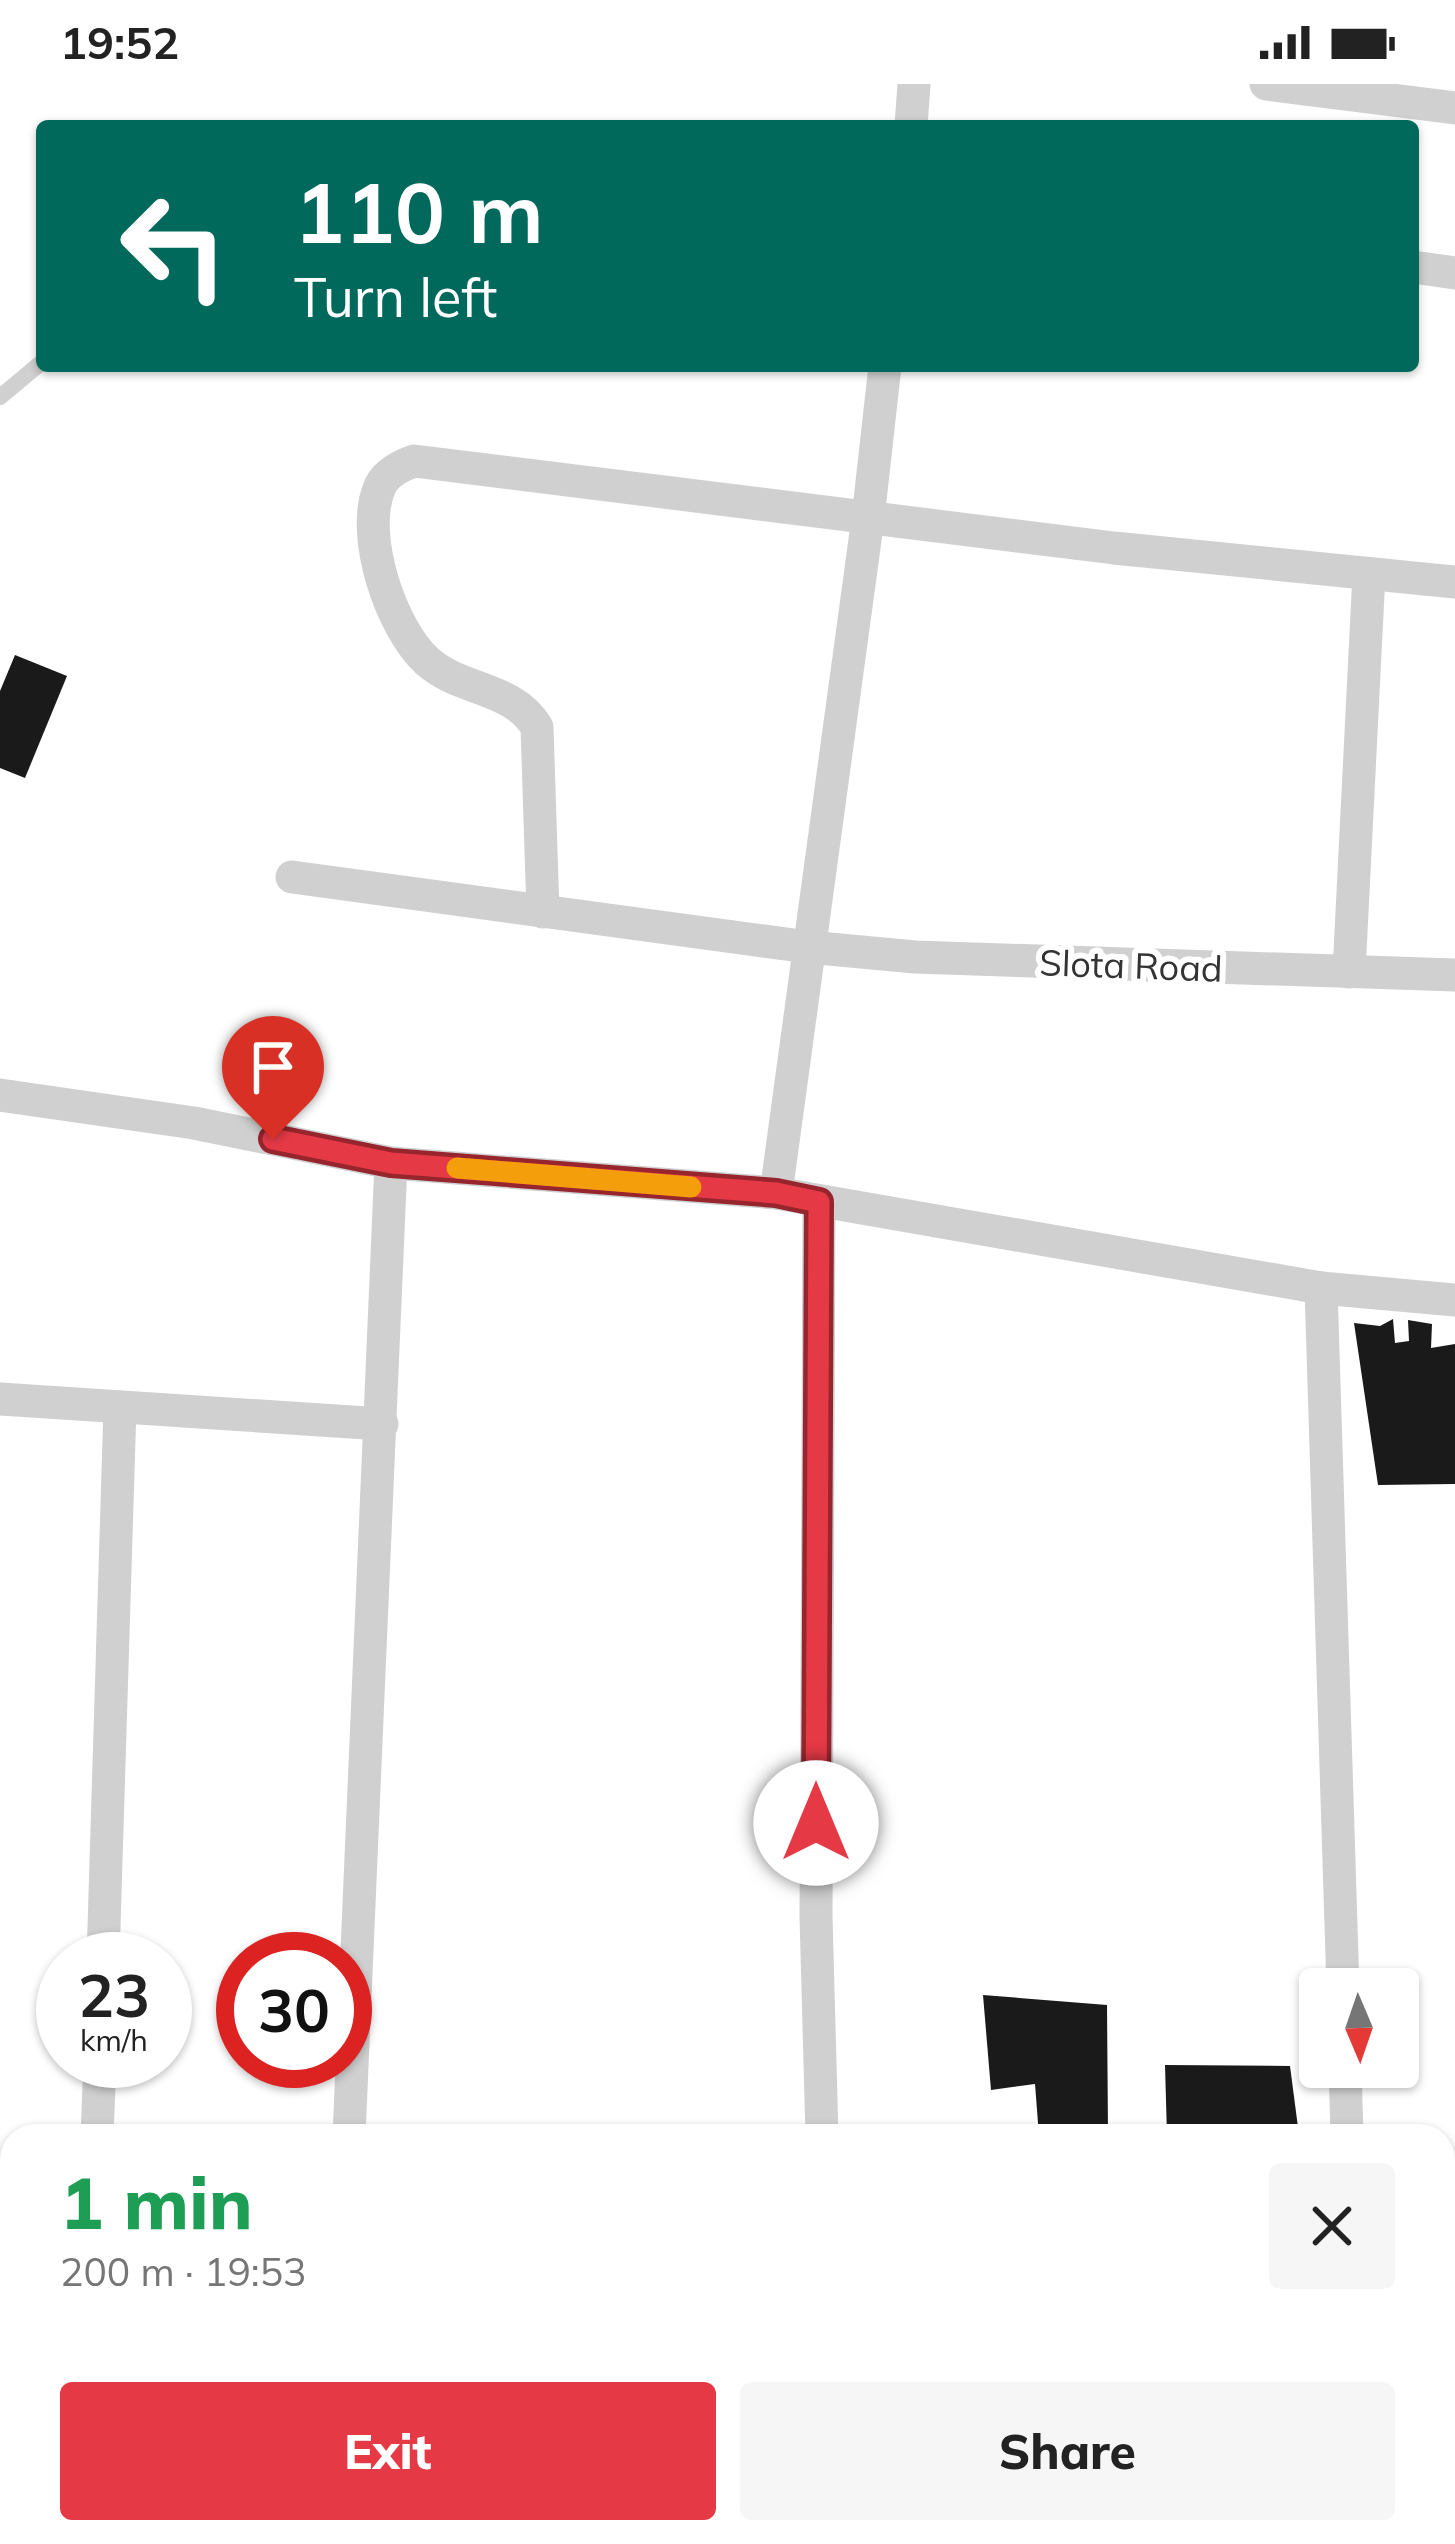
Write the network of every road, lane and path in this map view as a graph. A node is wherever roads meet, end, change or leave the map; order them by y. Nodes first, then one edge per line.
1 (914, 84) edge
2 (1266, 84) edge
3 (1455, 108) edge
4 (911, 120) edge
5 (1419, 268) edge
6 (1455, 273) edge
7 (36, 367) edge
8 (884, 372) edge
9 (0, 397) edge
10 (868, 518) junction
11 (1369, 574) junction
12 (1455, 582) edge
13 (292, 877) dead end
14 (543, 912) junction
15 (808, 947) junction
16 (1348, 972) junction
17 (1455, 975) edge
18 (0, 1095) edge
19 (391, 1163) junction
20 (776, 1193) junction
21 (819, 1202) junction
22 (1321, 1288) junction
23 (1455, 1300) edge
24 (0, 1399) edge
25 (120, 1407) junction
26 (382, 1424) junction
27 (104, 1932) edge
28 (1341, 1968) edge
29 (99, 2088) edge
30 (1346, 2088) edge
31 (98, 2124) edge
32 (350, 2124) edge
33 (822, 2124) edge
34 (1347, 2124) edge

1 - 4 street
2 - 3 street
5 - 6 street
7 - 9 lane
8 - 10 street
10 - 11 street
10 - 14 street
10 - 15 street
11 - 12 street
11 - 16 street
13 - 14 street, Slota Road
14 - 15 street, Slota Road
15 - 16 street, Slota Road
15 - 20 street
16 - 17 street, Slota Road
18 - 19 street
19 - 20 street
19 - 26 street
20 - 21 street
21 - 22 street
21 - 33 street
22 - 23 street
22 - 28 street
24 - 25 street
25 - 26 street
25 - 27 street
26 - 32 street
29 - 31 street
30 - 34 street

